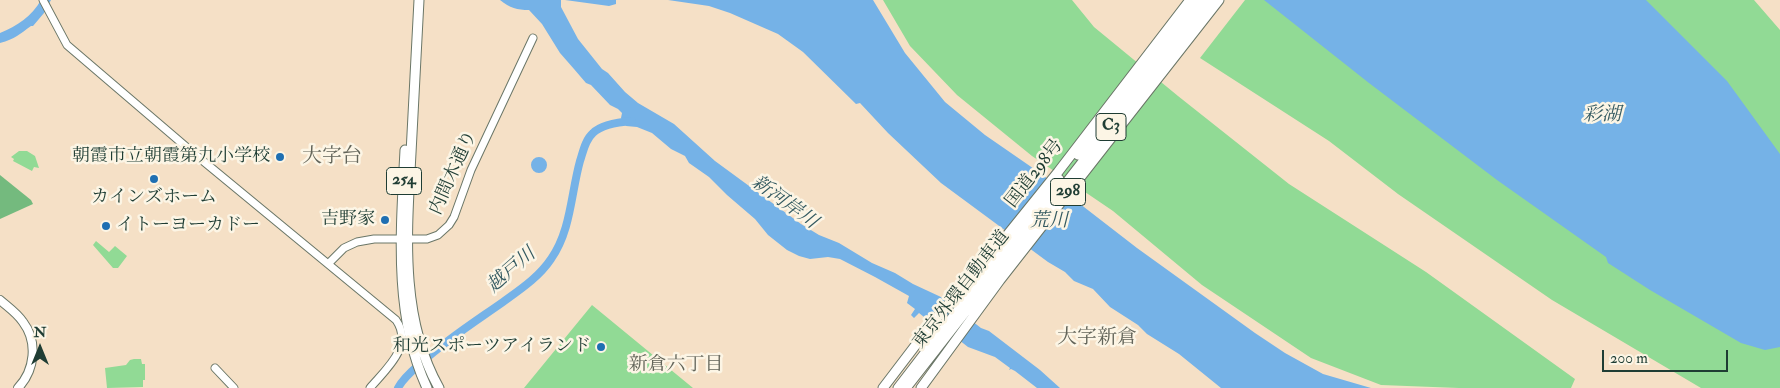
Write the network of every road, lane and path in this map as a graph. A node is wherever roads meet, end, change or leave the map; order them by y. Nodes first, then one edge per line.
1 (44, 0) edge
2 (414, 0) edge
3 (419, 0) edge
4 (1190, 0) edge
5 (1200, 0) edge
6 (1209, 0) edge
7 (1219, 0) edge
8 (532, 39) dead end
9 (405, 239) junction
10 (328, 264) junction
11 (985, 281) junction
12 (0, 300) edge
13 (420, 357) junction
14 (215, 368) dead end
15 (18, 388) edge
16 (234, 388) edge
17 (370, 388) edge
18 (428, 388) edge
19 (439, 388) edge
20 (883, 388) edge
21 (890, 388) edge
22 (898, 388) edge
23 (906, 388) edge
24 (914, 388) edge
25 (921, 388) edge

1 - 10 street
2 - 9 highway, 254
3 - 9 highway, 254
4 - 20 highway, 国道298号 / 298
5 - 11 highway, 東京外環自動車道 / C3
6 - 11 highway, 東京外環自動車道 / C3
7 - 25 highway, 国道298号 / 298
8 - 9 street, 内間木通り
9 - 10 street, 内間木通り
9 - 13 highway, 254
10 - 17 street
11 - 21 highway
11 - 22 highway, 東京外環自動車道 / C3
11 - 23 highway, 東京外環自動車道 / C3
11 - 24 highway
12 - 15 main road
13 - 18 highway, 254
13 - 19 highway, 254
14 - 16 street

